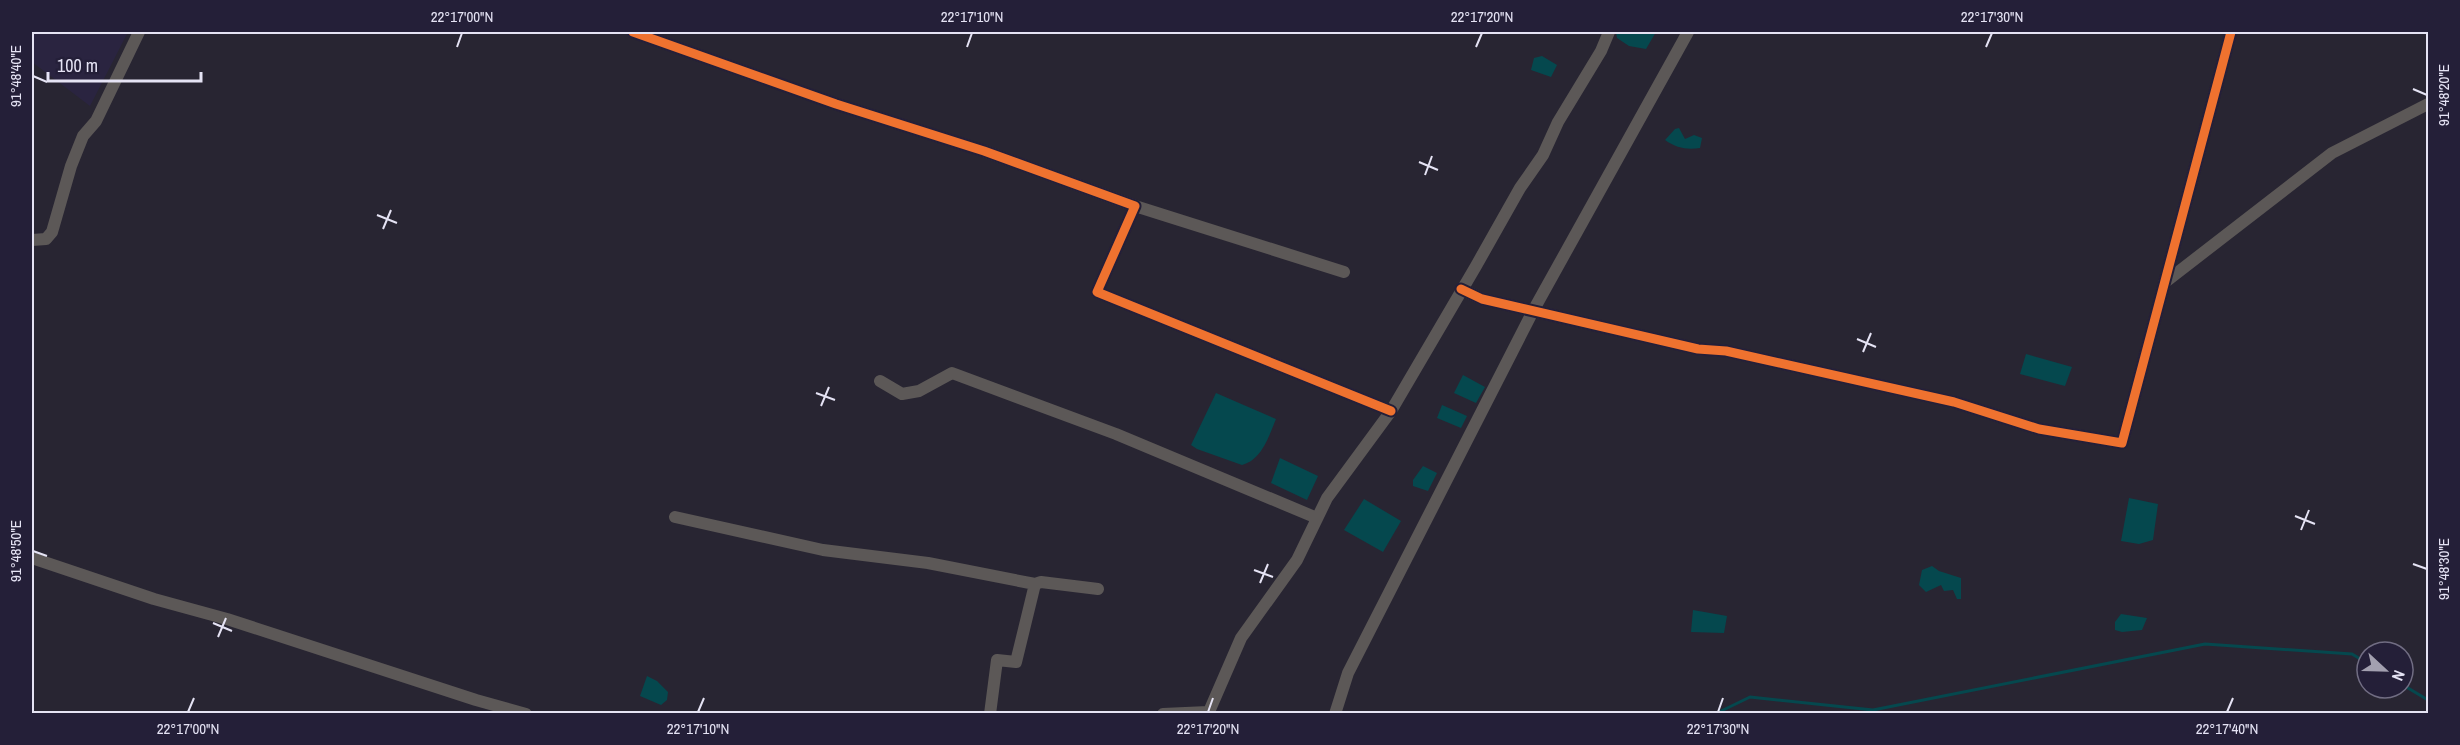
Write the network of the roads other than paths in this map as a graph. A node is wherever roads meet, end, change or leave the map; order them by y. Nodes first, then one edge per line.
1 (139, 32) edge
2 (633, 32) edge
3 (1609, 32) edge
4 (1688, 32) edge
5 (2231, 32) edge
6 (2428, 104) edge
7 (1135, 206) junction
8 (32, 240) edge
9 (1344, 272) dead end
10 (2164, 283) junction
11 (1461, 289) junction
12 (1533, 311) junction
13 (880, 381) dead end
14 (1391, 411) junction
15 (675, 517) dead end
16 (1317, 518) junction
17 (32, 558) edge
18 (1035, 584) junction
19 (1098, 589) dead end
20 (1208, 713) edge
21 (526, 714) edge
22 (990, 714) edge
23 (1163, 714) edge
24 (1335, 714) edge

1 - 8 street
2 - 7 street
3 - 11 street
4 - 12 street
5 - 10 street
6 - 10 street
7 - 9 street
7 - 14 street
10 - 12 street
11 - 12 street
11 - 14 street
12 - 24 street
13 - 16 street
14 - 16 street
15 - 18 street
16 - 20 street
17 - 21 street
18 - 19 street
18 - 22 street
20 - 23 street

